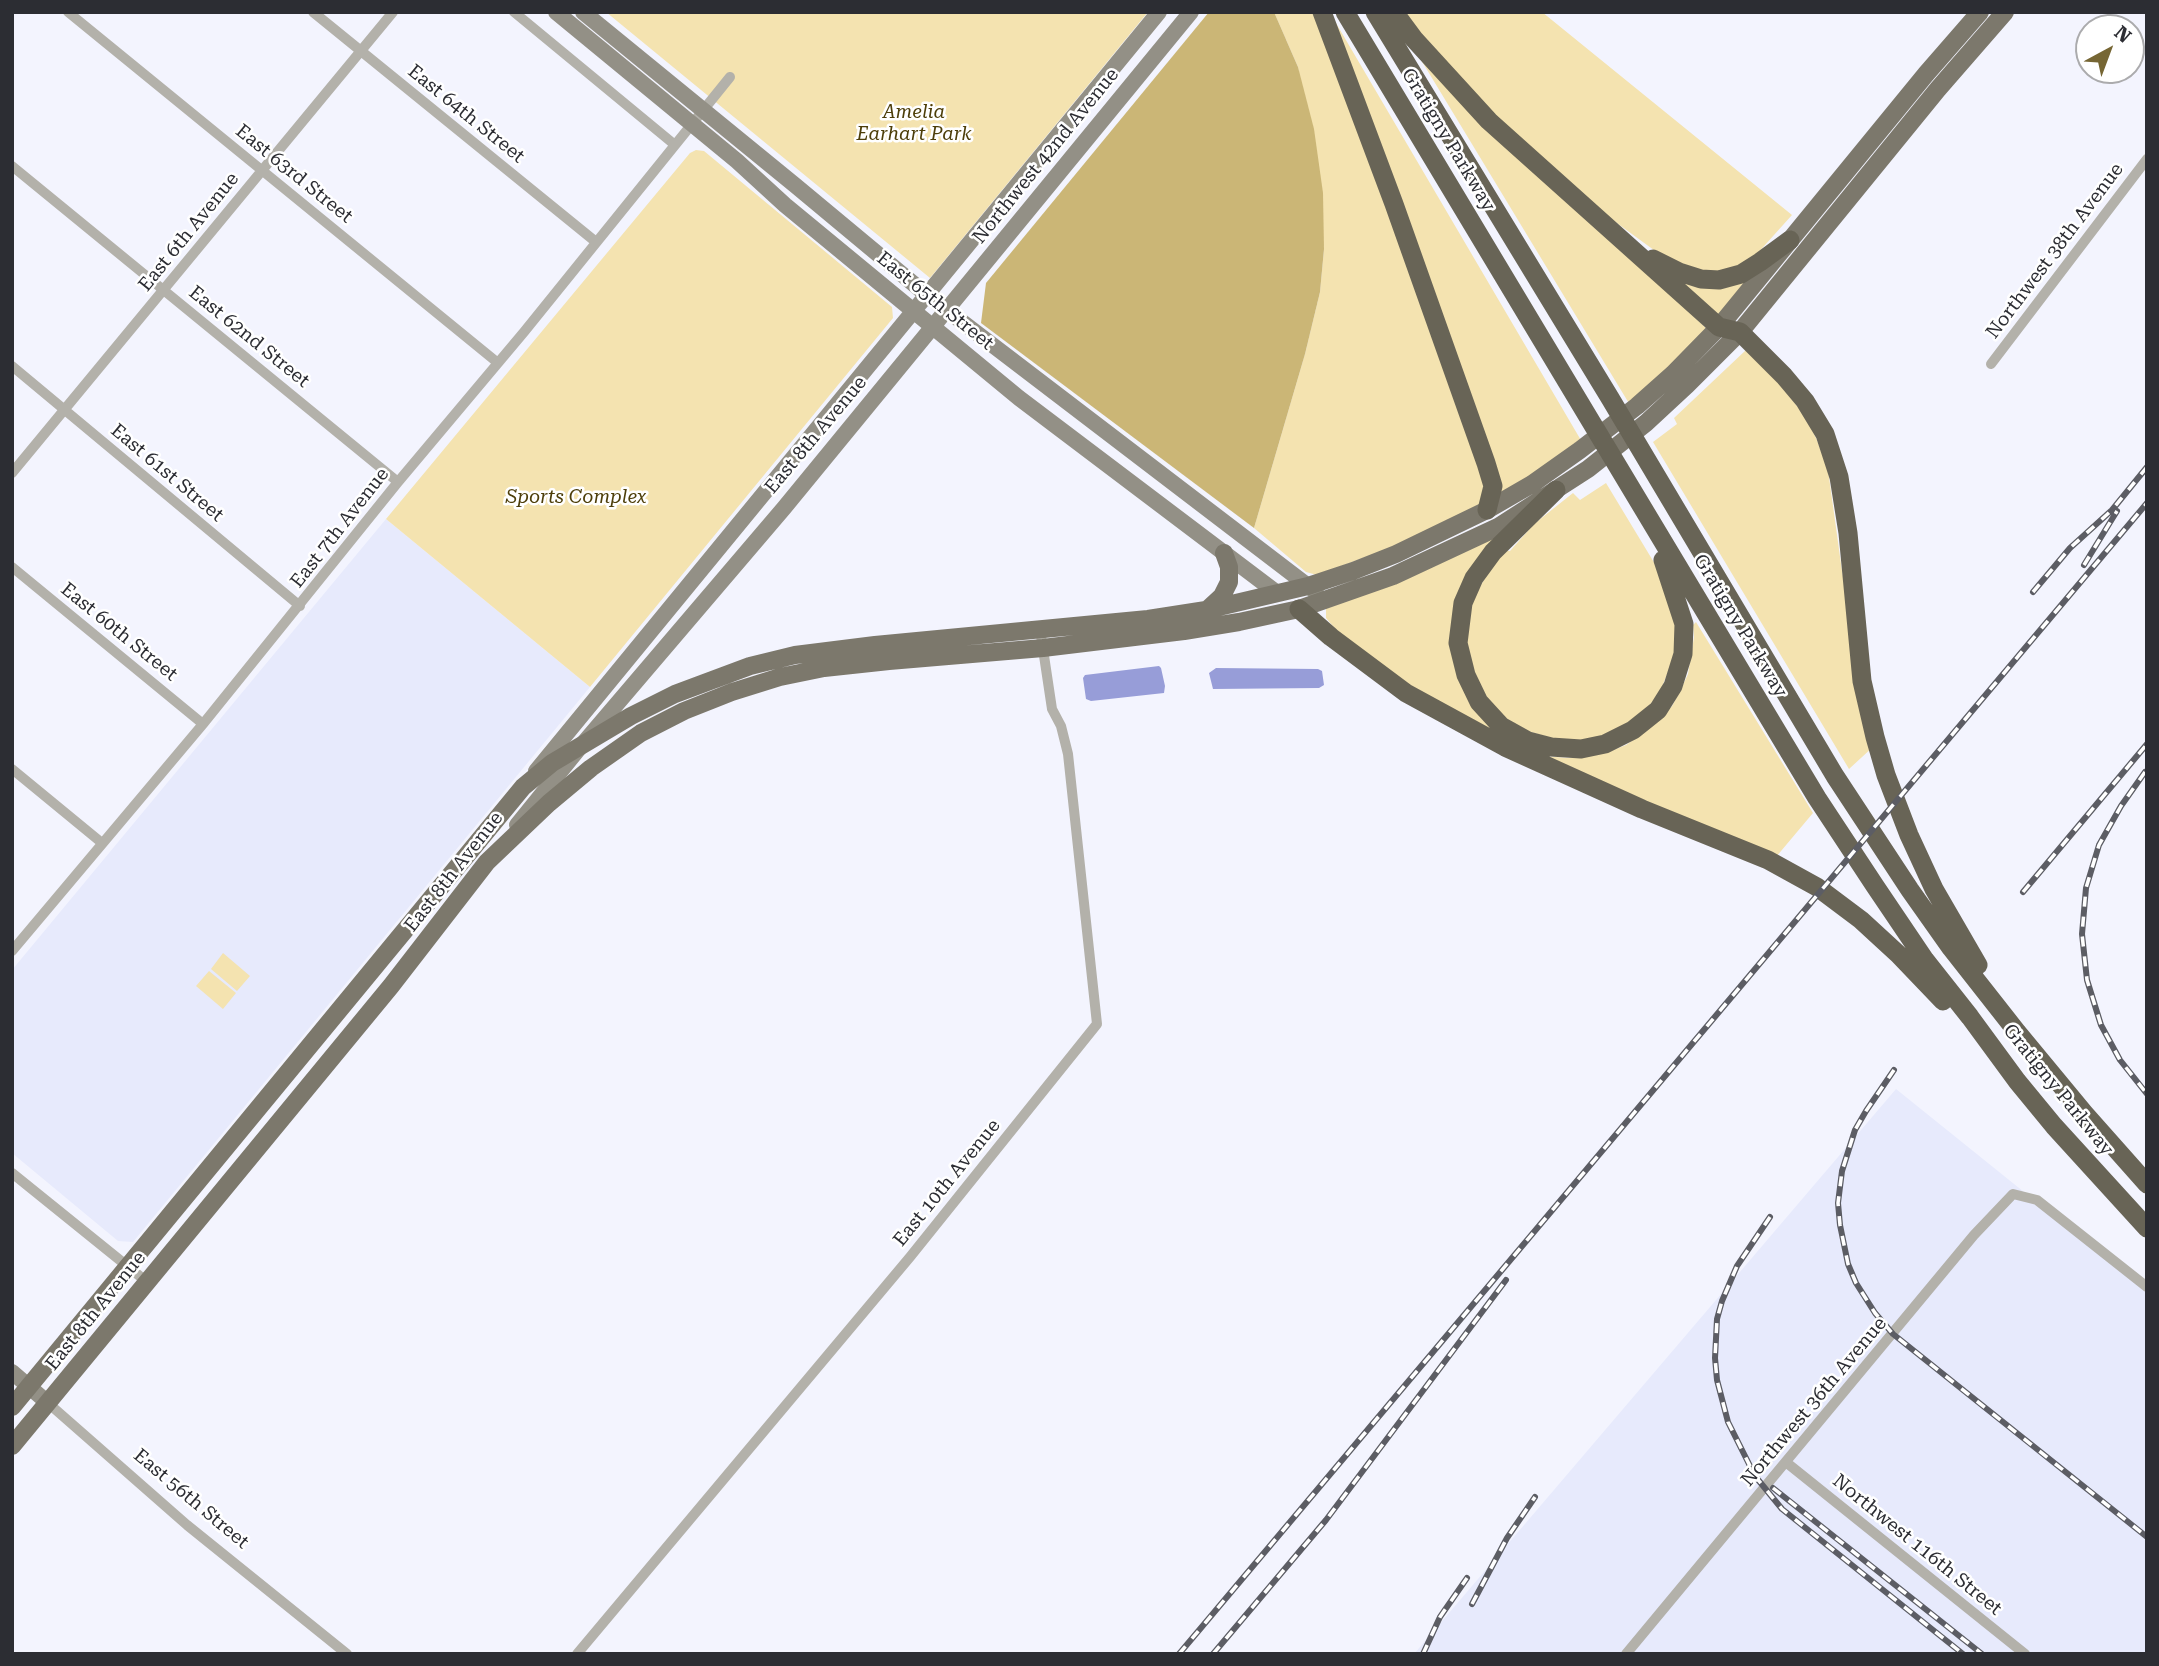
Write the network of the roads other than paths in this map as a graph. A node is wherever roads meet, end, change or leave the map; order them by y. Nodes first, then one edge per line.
1 (68, 12) edge
2 (313, 12) edge
3 (393, 12) edge
4 (514, 12) edge
5 (556, 12) edge
6 (583, 12) edge
7 (1159, 12) edge
8 (1191, 12) edge
9 (1322, 12) edge
10 (1345, 12) edge
11 (1376, 12) edge
12 (1394, 12) edge
13 (1980, 12) edge
14 (2005, 12) edge
15 (361, 51) junction
16 (730, 77) dead end
17 (703, 110) junction
18 (692, 124) junction
19 (675, 145) junction
20 (2147, 159) edge
21 (12, 166) edge
22 (262, 171) junction
23 (1790, 240) junction
24 (596, 242) junction
25 (1628, 246) junction
26 (164, 290) junction
27 (926, 295) junction
28 (946, 310) junction
29 (913, 311) junction
30 (932, 327) junction
31 (1719, 327) junction
32 (1740, 331) junction
33 (498, 363) junction
34 (1992, 364) dead end
35 (12, 366) edge
36 (65, 410) junction
37 (12, 473) edge
38 (398, 482) junction
39 (1556, 490) junction
40 (765, 492) junction
41 (784, 508) junction
42 (1487, 510) junction
43 (1646, 513) junction
44 (1224, 554) junction
45 (12, 567) edge
46 (1308, 586) junction
47 (1277, 593) junction
48 (1326, 600) junction
49 (300, 607) junction
50 (1299, 609) junction
51 (1206, 610) junction
52 (1040, 629) junction
53 (1043, 649) junction
54 (203, 724) junction
55 (581, 746) junction
56 (12, 769) edge
57 (523, 787) junction
58 (103, 843) junction
59 (487, 862) junction
60 (428, 902) junction
61 (444, 916) junction
62 (12, 951) edge
63 (1991, 994) junction
64 (1967, 1020) junction
65 (280, 1082) junction
66 (299, 1097) junction
67 (12, 1173) edge
68 (2147, 1184) edge
69 (2147, 1227) edge
70 (128, 1267) junction
71 (147, 1282) junction
72 (2147, 1287) edge
73 (12, 1373) edge
74 (29, 1387) junction
75 (48, 1403) junction
76 (12, 1407) edge
77 (12, 1446) edge
78 (1787, 1463) junction
79 (347, 1654) edge
80 (577, 1654) edge
81 (1626, 1654) edge
82 (2025, 1654) edge

1 - 22 street, East 63rd Street
2 - 15 street, East 64th Street
3 - 15 street, East 6th Avenue
4 - 19 street
5 - 18 main road, East 65th Street
6 - 17 main road, East 65th Street
7 - 27 main road, Northwest 42nd Avenue
8 - 28 main road, Northwest 42nd Avenue
9 - 42 highway
10 - 43 highway, Gratigny Parkway
11 - 63 highway, Gratigny Parkway
12 - 25 highway
13 - 23 main road
14 - 32 main road
15 - 22 street, East 6th Avenue
15 - 24 street, East 64th Street
16 - 17 street, East 7th Avenue
17 - 18 street, East 7th Avenue
17 - 27 main road, East 65th Street
18 - 19 street, East 7th Avenue
18 - 29 main road, East 65th Street
19 - 24 street, East 7th Avenue
20 - 34 street, Northwest 38th Avenue
21 - 26 street, East 62nd Street
22 - 26 street, East 6th Avenue
22 - 33 street, East 63rd Street
23 - 25 highway
23 - 31 main road
24 - 33 street, East 7th Avenue
25 - 31 highway
26 - 36 street, East 6th Avenue
26 - 38 street, East 62nd Street
27 - 28 main road, East 65th Street
27 - 29 main road, East 8th Avenue
28 - 30 main road, Northwest 42nd Avenue
28 - 46 main road, East 65th Street
29 - 30 main road, East 65th Street
29 - 40 main road, East 8th Avenue
30 - 41 main road, East 8th Avenue
30 - 44 main road, East 65th Street
31 - 32 highway
31 - 42 main road
32 - 39 main road
32 - 63 highway
33 - 38 street, East 7th Avenue
35 - 36 street, East 61st Street
36 - 37 street, East 6th Avenue
36 - 49 street, East 61st Street
38 - 49 street, East 7th Avenue
39 - 43 highway
39 - 48 main road
40 - 41 main road
40 - 57 main road, East 8th Avenue
41 - 55 main road, East 8th Avenue
42 - 46 main road
43 - 64 highway, Gratigny Parkway
44 - 47 main road, East 65th Street
44 - 51 main road
45 - 54 street, East 60th Street
46 - 47 main road
46 - 48 main road, East 65th Street
47 - 50 main road, East 65th Street
47 - 51 main road
48 - 50 main road
49 - 54 street, East 7th Avenue
50 - 53 main road
50 - 64 highway
51 - 52 main road
52 - 53 street, East 10th Avenue
52 - 55 main road
53 - 59 main road
53 - 80 street, East 10th Avenue
54 - 58 street, East 7th Avenue
55 - 57 main road
55 - 59 main road, East 8th Avenue
56 - 58 street
57 - 60 main road, East 8th Avenue
58 - 62 street, East 7th Avenue
59 - 61 main road, East 8th Avenue
60 - 61 main road
60 - 65 main road, East 8th Avenue
61 - 66 main road, East 8th Avenue
63 - 68 highway, Gratigny Parkway
64 - 69 highway, Gratigny Parkway
65 - 66 main road
65 - 70 main road, East 8th Avenue
66 - 71 main road, East 8th Avenue
67 - 70 street
70 - 71 street
70 - 74 main road, East 8th Avenue
71 - 75 main road, East 8th Avenue
72 - 78 street, Northwest 36th Avenue
73 - 74 main road, East 56th Street
74 - 75 main road, East 56th Street
74 - 76 main road, East 8th Avenue
75 - 77 main road, East 8th Avenue
75 - 79 street, East 56th Street
78 - 81 street, Northwest 36th Avenue
78 - 82 street, Northwest 116th Street

